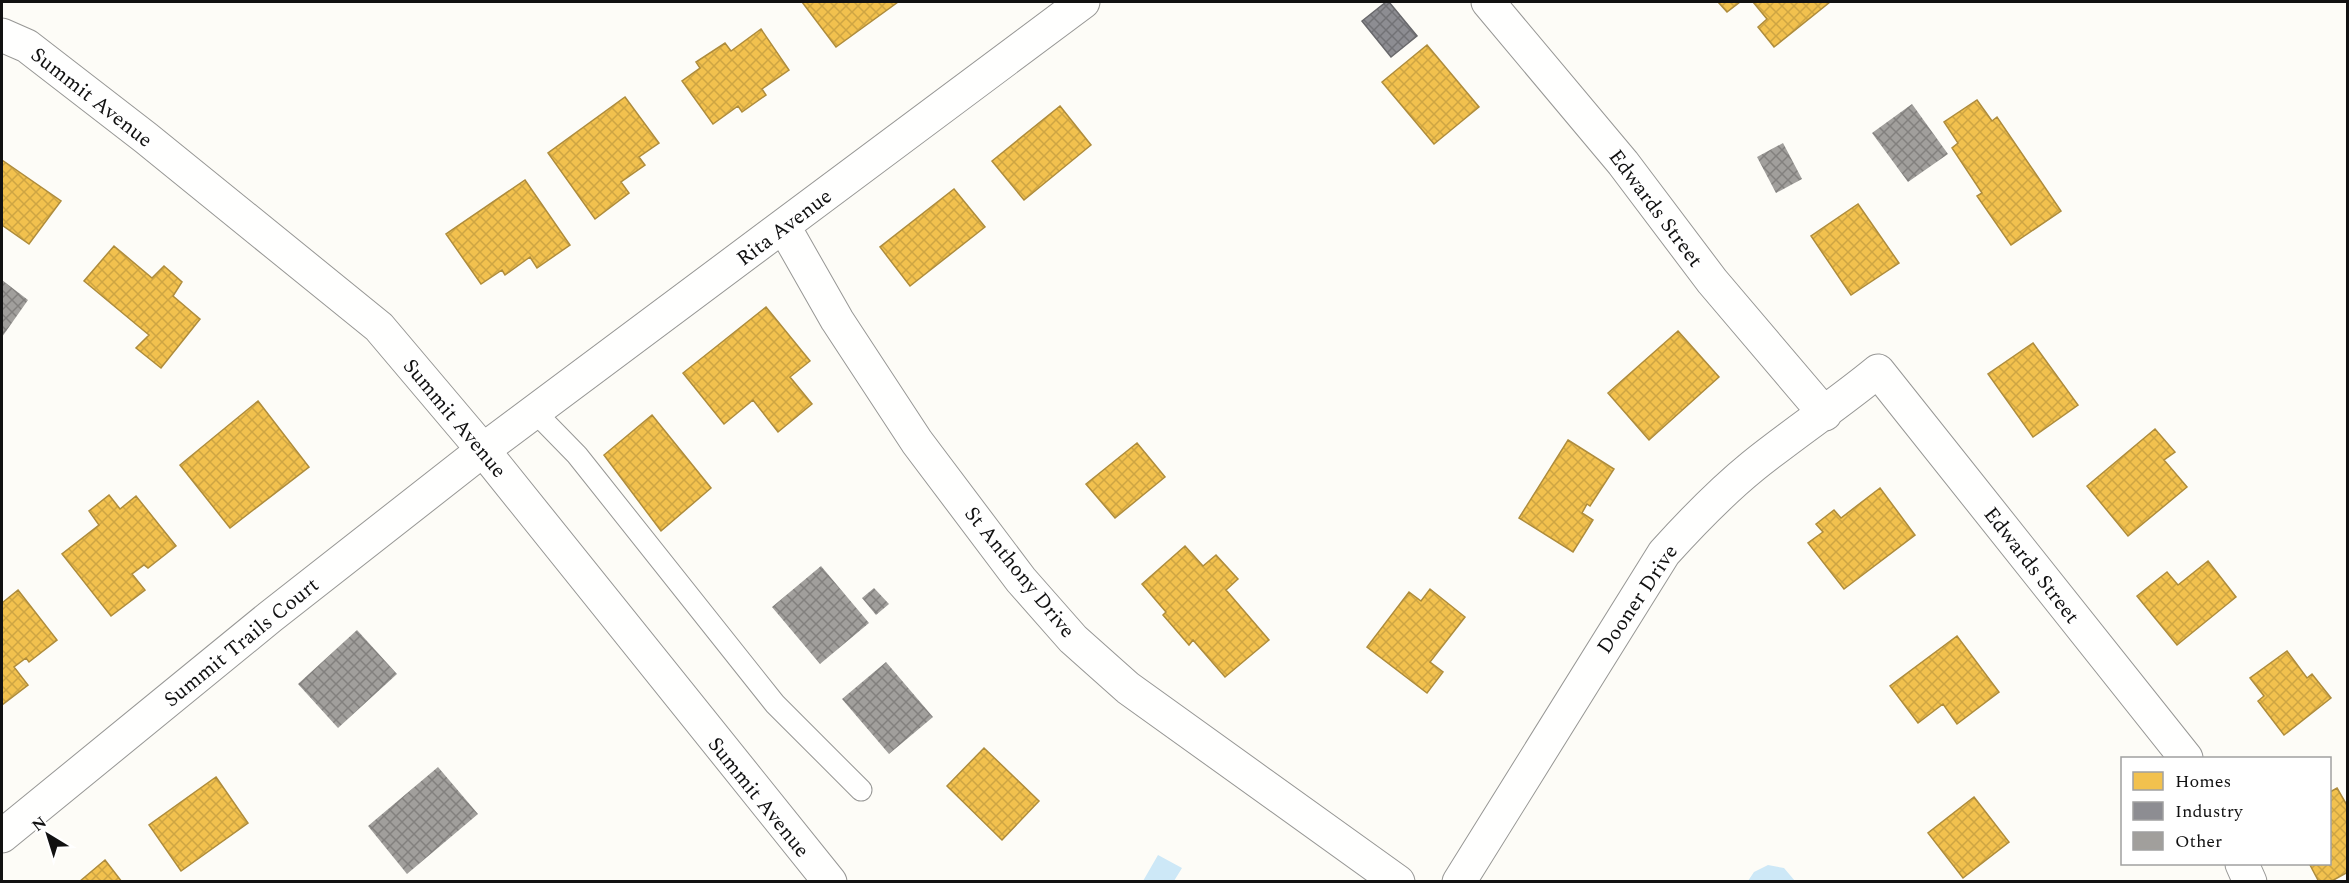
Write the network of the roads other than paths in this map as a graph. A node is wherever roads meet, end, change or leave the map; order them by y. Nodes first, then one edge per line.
1 (1083, 2) edge
2 (1492, 3) edge
3 (2, 35) edge
4 (784, 227) junction
5 (1878, 371) joint
6 (535, 412) junction
7 (1825, 414) junction
8 (483, 450) junction
9 (2184, 757) edge
10 (861, 790) dead end
11 (2, 836) edge
12 (2242, 865) edge
13 (830, 882) edge
14 (1398, 882) edge
15 (1460, 882) edge
16 (2250, 882) edge

1 - 4 street, Rita Avenue
2 - 7 street, Edwards Street
3 - 8 street, Summit Avenue
4 - 6 street, Rita Avenue
4 - 14 street, St Anthony Drive
5 - 7 street, Dooner Drive
5 - 9 street, Edwards Street
6 - 8 street, Rita Avenue
6 - 10 lane
7 - 15 street, Dooner Drive
8 - 11 street, Summit Trails Court
8 - 13 street, Summit Avenue
12 - 16 street

